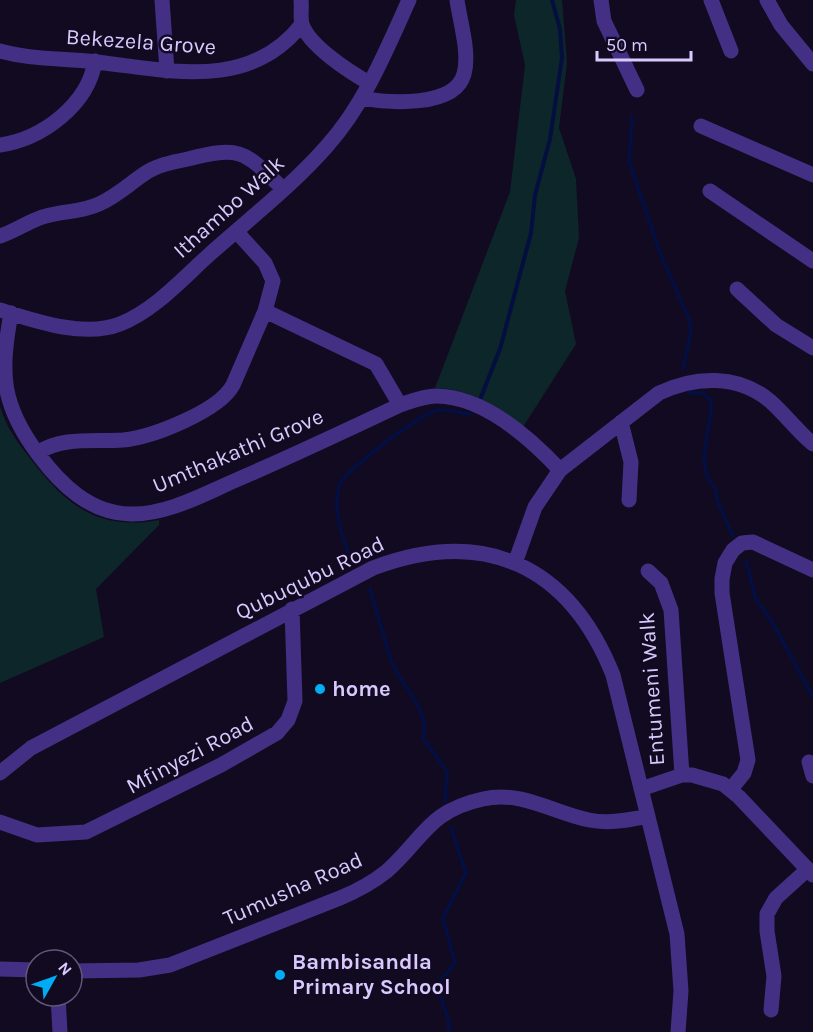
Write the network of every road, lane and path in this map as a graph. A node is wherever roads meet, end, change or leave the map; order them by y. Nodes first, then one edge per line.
1 (162, 0) edge
2 (302, 0) edge
3 (409, 0) edge
4 (457, 0) edge
5 (601, 0) edge
6 (711, 0) edge
7 (767, 0) edge
8 (302, 24) junction
9 (0, 51) edge
10 (731, 51) dead end
11 (95, 61) junction
12 (813, 64) edge
13 (167, 70) junction
14 (369, 83) junction
15 (637, 90) dead end
16 (362, 98) junction
17 (700, 126) dead end
18 (0, 145) edge
19 (813, 175) edge
20 (283, 189) junction
21 (710, 191) dead end
22 (236, 231) junction
23 (0, 236) edge
24 (813, 261) edge
25 (737, 289) dead end
26 (265, 311) junction
27 (5, 312) edge
28 (813, 348) edge
29 (400, 405) junction
30 (621, 422) junction
31 (813, 444) edge
32 (37, 453) junction
33 (560, 470) junction
34 (629, 500) dead end
35 (515, 563) junction
36 (813, 570) edge
37 (648, 571) dead end
38 (292, 609) junction
39 (0, 773) edge
40 (682, 775) junction
41 (641, 789) junction
42 (732, 789) junction
43 (648, 816) junction
44 (0, 822) edge
45 (810, 872) edge
46 (0, 969) edge
47 (24, 970) edge
48 (84, 971) edge
49 (59, 1008) edge
50 (771, 1010) dead end
51 (60, 1032) edge
52 (678, 1032) edge

1 - 13 street
2 - 8 street
3 - 14 street, Ithambo Walk
4 - 16 street
5 - 15 street
6 - 10 street
7 - 12 street
8 - 13 street, Bekezela Grove
8 - 14 street
9 - 11 street, Bekezela Grove
11 - 13 street, Bekezela Grove
11 - 18 street
14 - 16 street, Ithambo Walk
16 - 20 street, Ithambo Walk
17 - 19 street
20 - 22 street, Ithambo Walk
20 - 23 street
21 - 24 street
22 - 26 street
22 - 27 street, Ithambo Walk
25 - 28 street
26 - 29 street
26 - 32 street
27 - 32 street, Umthakathi Grove
29 - 32 street, Umthakathi Grove
29 - 33 street, Umthakathi Grove
30 - 31 street
30 - 33 street
30 - 34 street
33 - 35 street
35 - 38 street, Qubuqubu Road
35 - 41 street, Qubuqubu Road
36 - 42 street
37 - 40 street, Entumeni Walk
38 - 39 street, Qubuqubu Road
38 - 44 street, Mfinyezi Road
40 - 41 street
40 - 42 street
41 - 43 street, Qubuqubu Road
42 - 45 street
43 - 48 street, Tumusha Road
43 - 52 street, Qubuqubu Road
45 - 50 street
46 - 47 street
49 - 51 street

